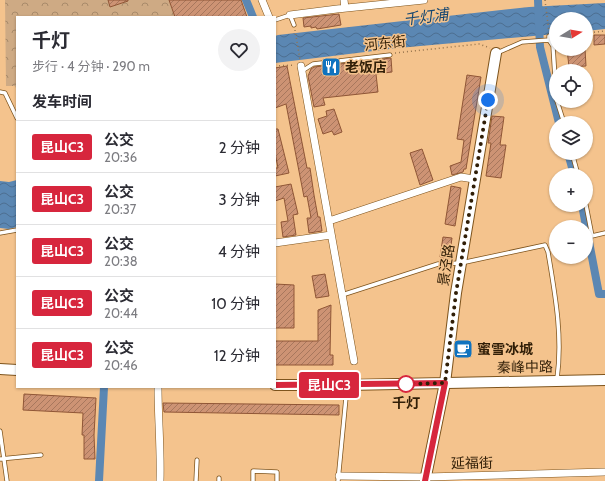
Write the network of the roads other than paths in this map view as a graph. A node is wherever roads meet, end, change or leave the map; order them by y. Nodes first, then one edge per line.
1 (262, 0) edge
2 (344, 0) edge
3 (424, 0) edge
4 (345, 8) junction
5 (290, 15) junction
6 (269, 16) edge
7 (276, 20) edge
8 (294, 25) road end
9 (390, 54) road end
10 (496, 54) joint
11 (554, 64) edge
12 (302, 68) joint
13 (0, 92) edge
14 (16, 116) edge
15 (474, 179) junction
16 (587, 212) edge
17 (329, 221) junction
18 (16, 230) edge
19 (0, 233) edge
20 (605, 233) edge
21 (331, 235) junction
22 (276, 242) edge
23 (461, 262) junction
24 (342, 295) junction
25 (354, 361) dead end
26 (0, 369) edge
27 (16, 370) edge
28 (605, 380) edge
29 (557, 381) junction
30 (445, 383) junction
31 (276, 385) edge
32 (347, 385) junction
33 (158, 388) edge
34 (0, 432) edge
35 (41, 455) dead end
36 (2, 459) edge
37 (197, 460) dead end
38 (605, 472) edge
39 (338, 478) edge
40 (426, 479) edge
41 (7, 481) edge
42 (160, 481) edge
43 (196, 481) edge
44 (253, 481) edge
45 (277, 481) edge

1 - 6 street
2 - 4 street
3 - 4 street
4 - 5 street
5 - 7 lane
5 - 8 lane
9 - 12 lane, 河东街
10 - 11 lane
10 - 15 street, 景泾路
12 - 17 street
13 - 14 lane
15 - 17 street
15 - 23 street, 景泾路
16 - 20 lane
17 - 21 street
18 - 19 lane
21 - 22 street
21 - 24 street
23 - 24 lane
23 - 29 lane
23 - 30 street, 景泾路
24 - 25 street
26 - 27 street
28 - 29 street, 秦峰中路
29 - 30 street, 秦峰中路
30 - 32 street, 秦峰中路
30 - 40 street, 景泾路
31 - 32 street, 秦峰中路
32 - 39 lane
33 - 42 street
34 - 36 lane
35 - 36 lane
36 - 41 lane
37 - 43 lane
38 - 40 street, 延福街
39 - 40 street, 延福街
44 - 45 lane

